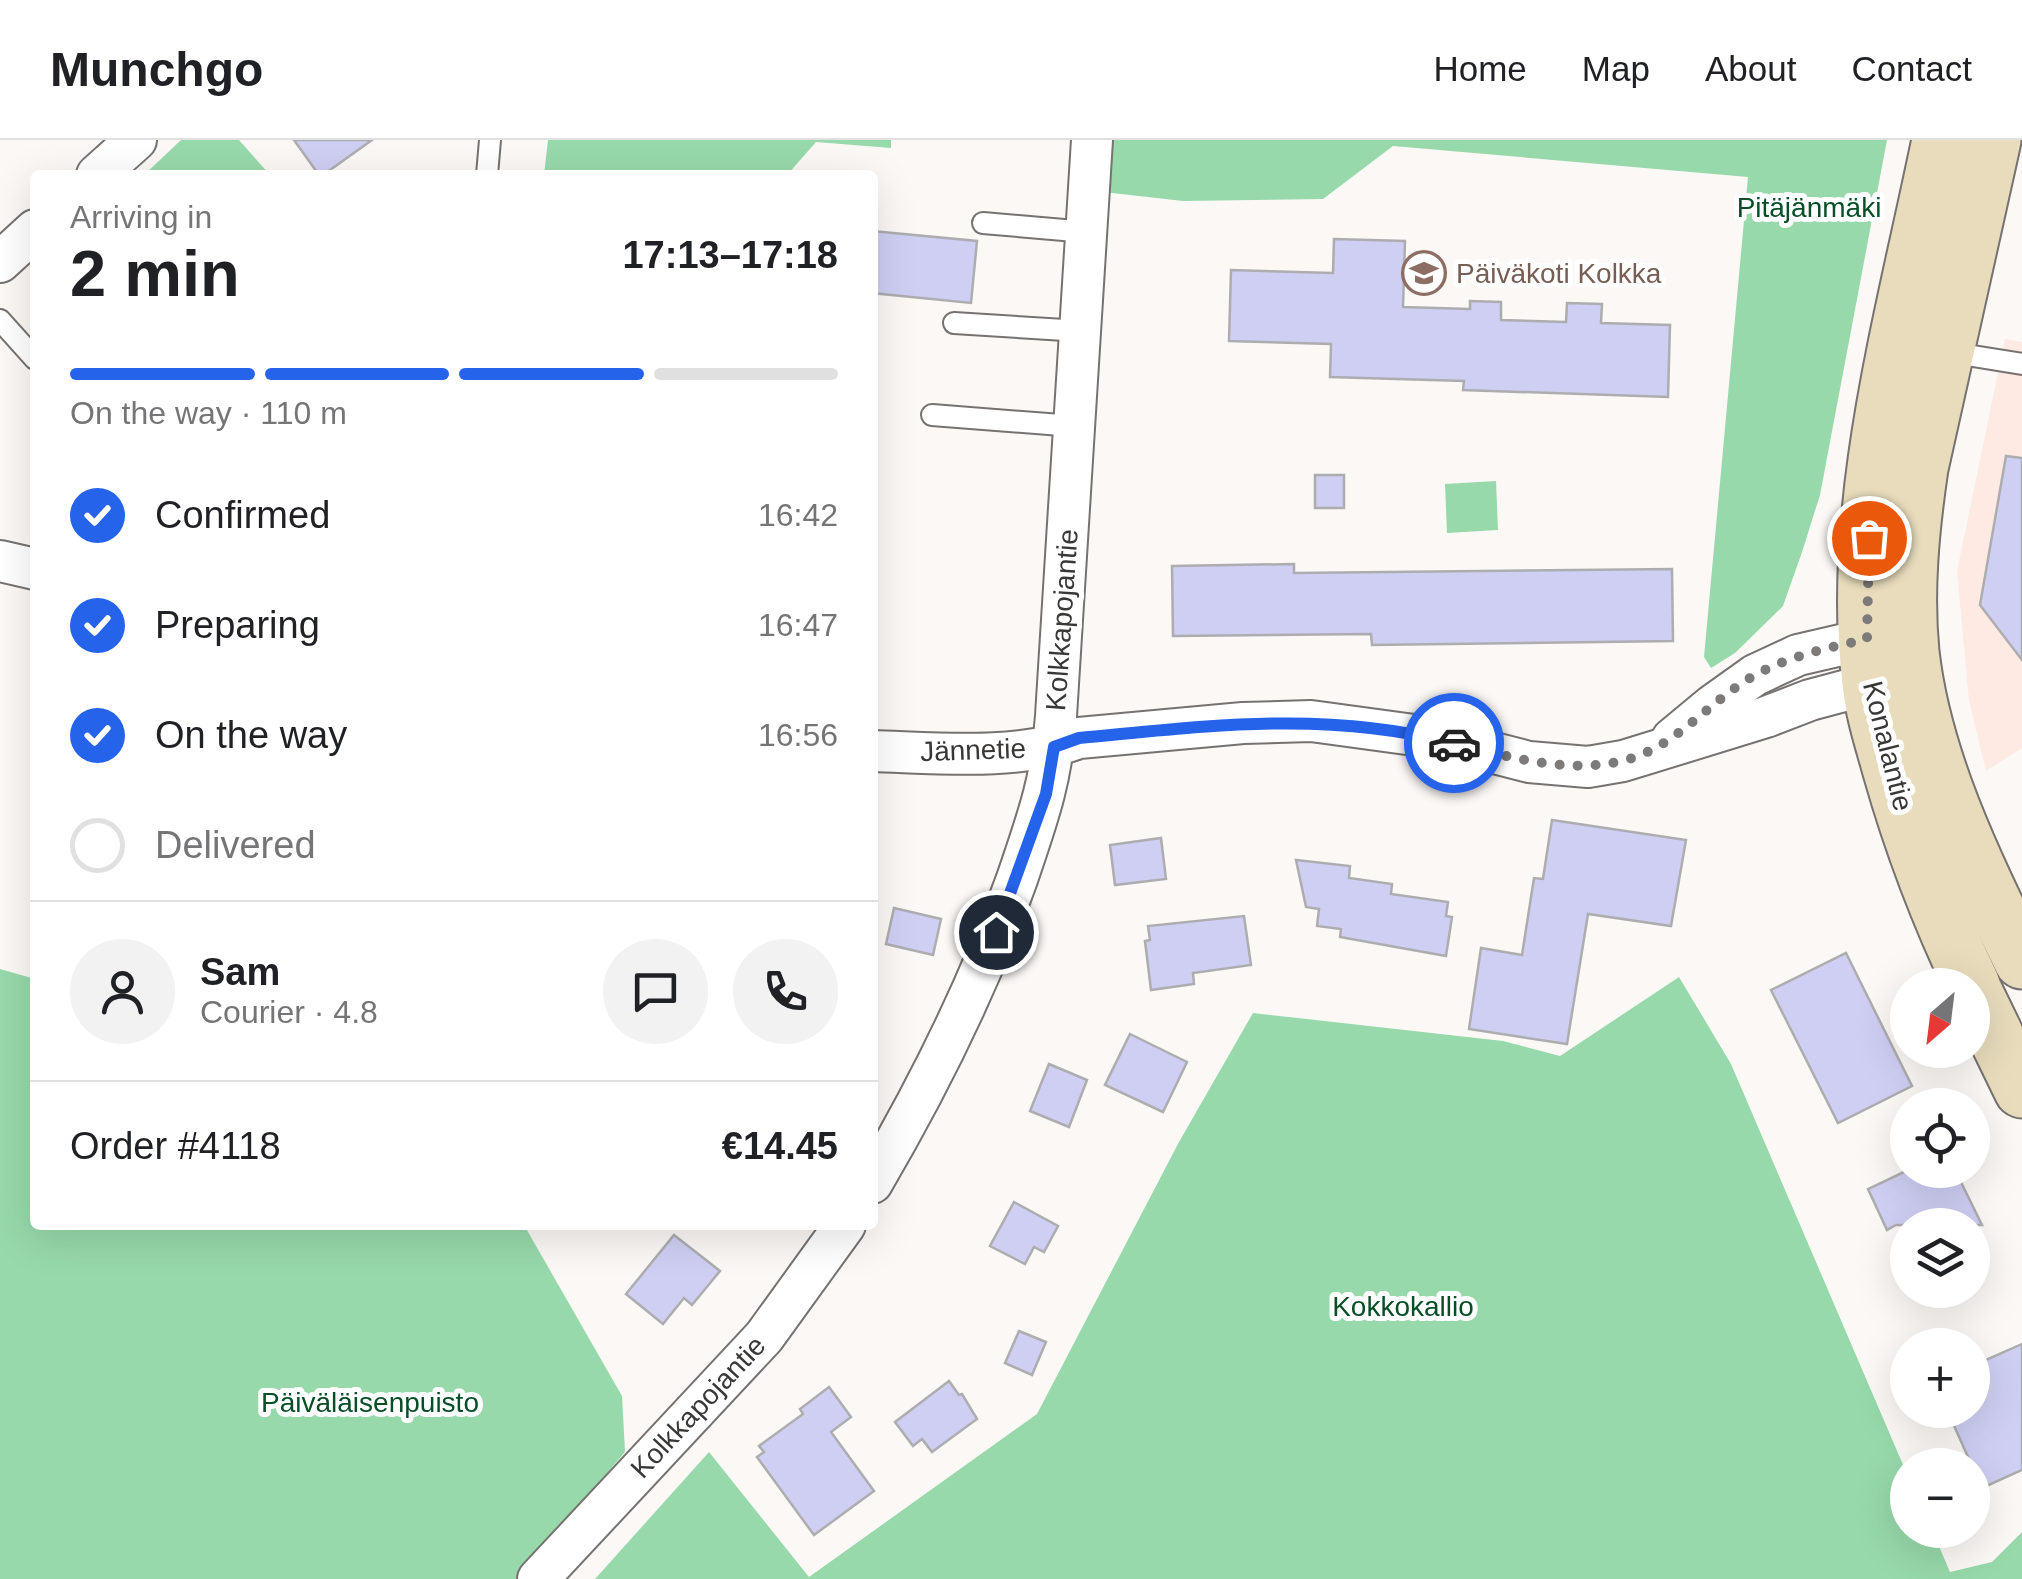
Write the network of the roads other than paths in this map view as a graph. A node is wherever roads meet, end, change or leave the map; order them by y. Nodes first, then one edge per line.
1 (136, 140) edge
2 (490, 140) edge
3 (1092, 140) edge
4 (1940, 140) edge
5 (1993, 140) edge
6 (103, 170) edge
7 (487, 170) edge
8 (983, 222) dead end
9 (1087, 232) junction
10 (30, 235) edge
11 (0, 262) edge
12 (0, 320) edge
13 (954, 323) dead end
14 (1080, 331) junction
15 (1946, 352) junction
16 (30, 353) edge
17 (2022, 364) edge
18 (932, 415) dead end
19 (1074, 426) junction
20 (0, 561) edge
21 (30, 569) edge
22 (1883, 660) junction
23 (1054, 747) junction
24 (878, 751) edge
25 (2022, 962) edge
26 (1965, 968) edge
27 (1990, 1021) edge
28 (2019, 1078) edge
29 (878, 1173) edge
30 (842, 1230) edge
31 (538, 1579) edge

1 - 6 street
2 - 7 lane
3 - 9 street, Kolkkapojantie
4 - 22 main road, Konalantie
5 - 15 main road, Konalantie
8 - 9 lane
9 - 14 street, Kolkkapojantie
10 - 11 street
12 - 16 lane
13 - 14 lane
14 - 19 street, Kolkkapojantie
15 - 17 lane
15 - 22 main road, Konalantie
18 - 19 lane
19 - 23 street, Kolkkapojantie
20 - 21 street
22 - 23 street, Jännetie
22 - 25 main road, Konalantie
22 - 26 main road, Konalantie
23 - 24 street, Jännetie
23 - 29 street, Kolkkapojantie
27 - 28 main road, Konalantie
30 - 31 street, Kolkkapojantie

